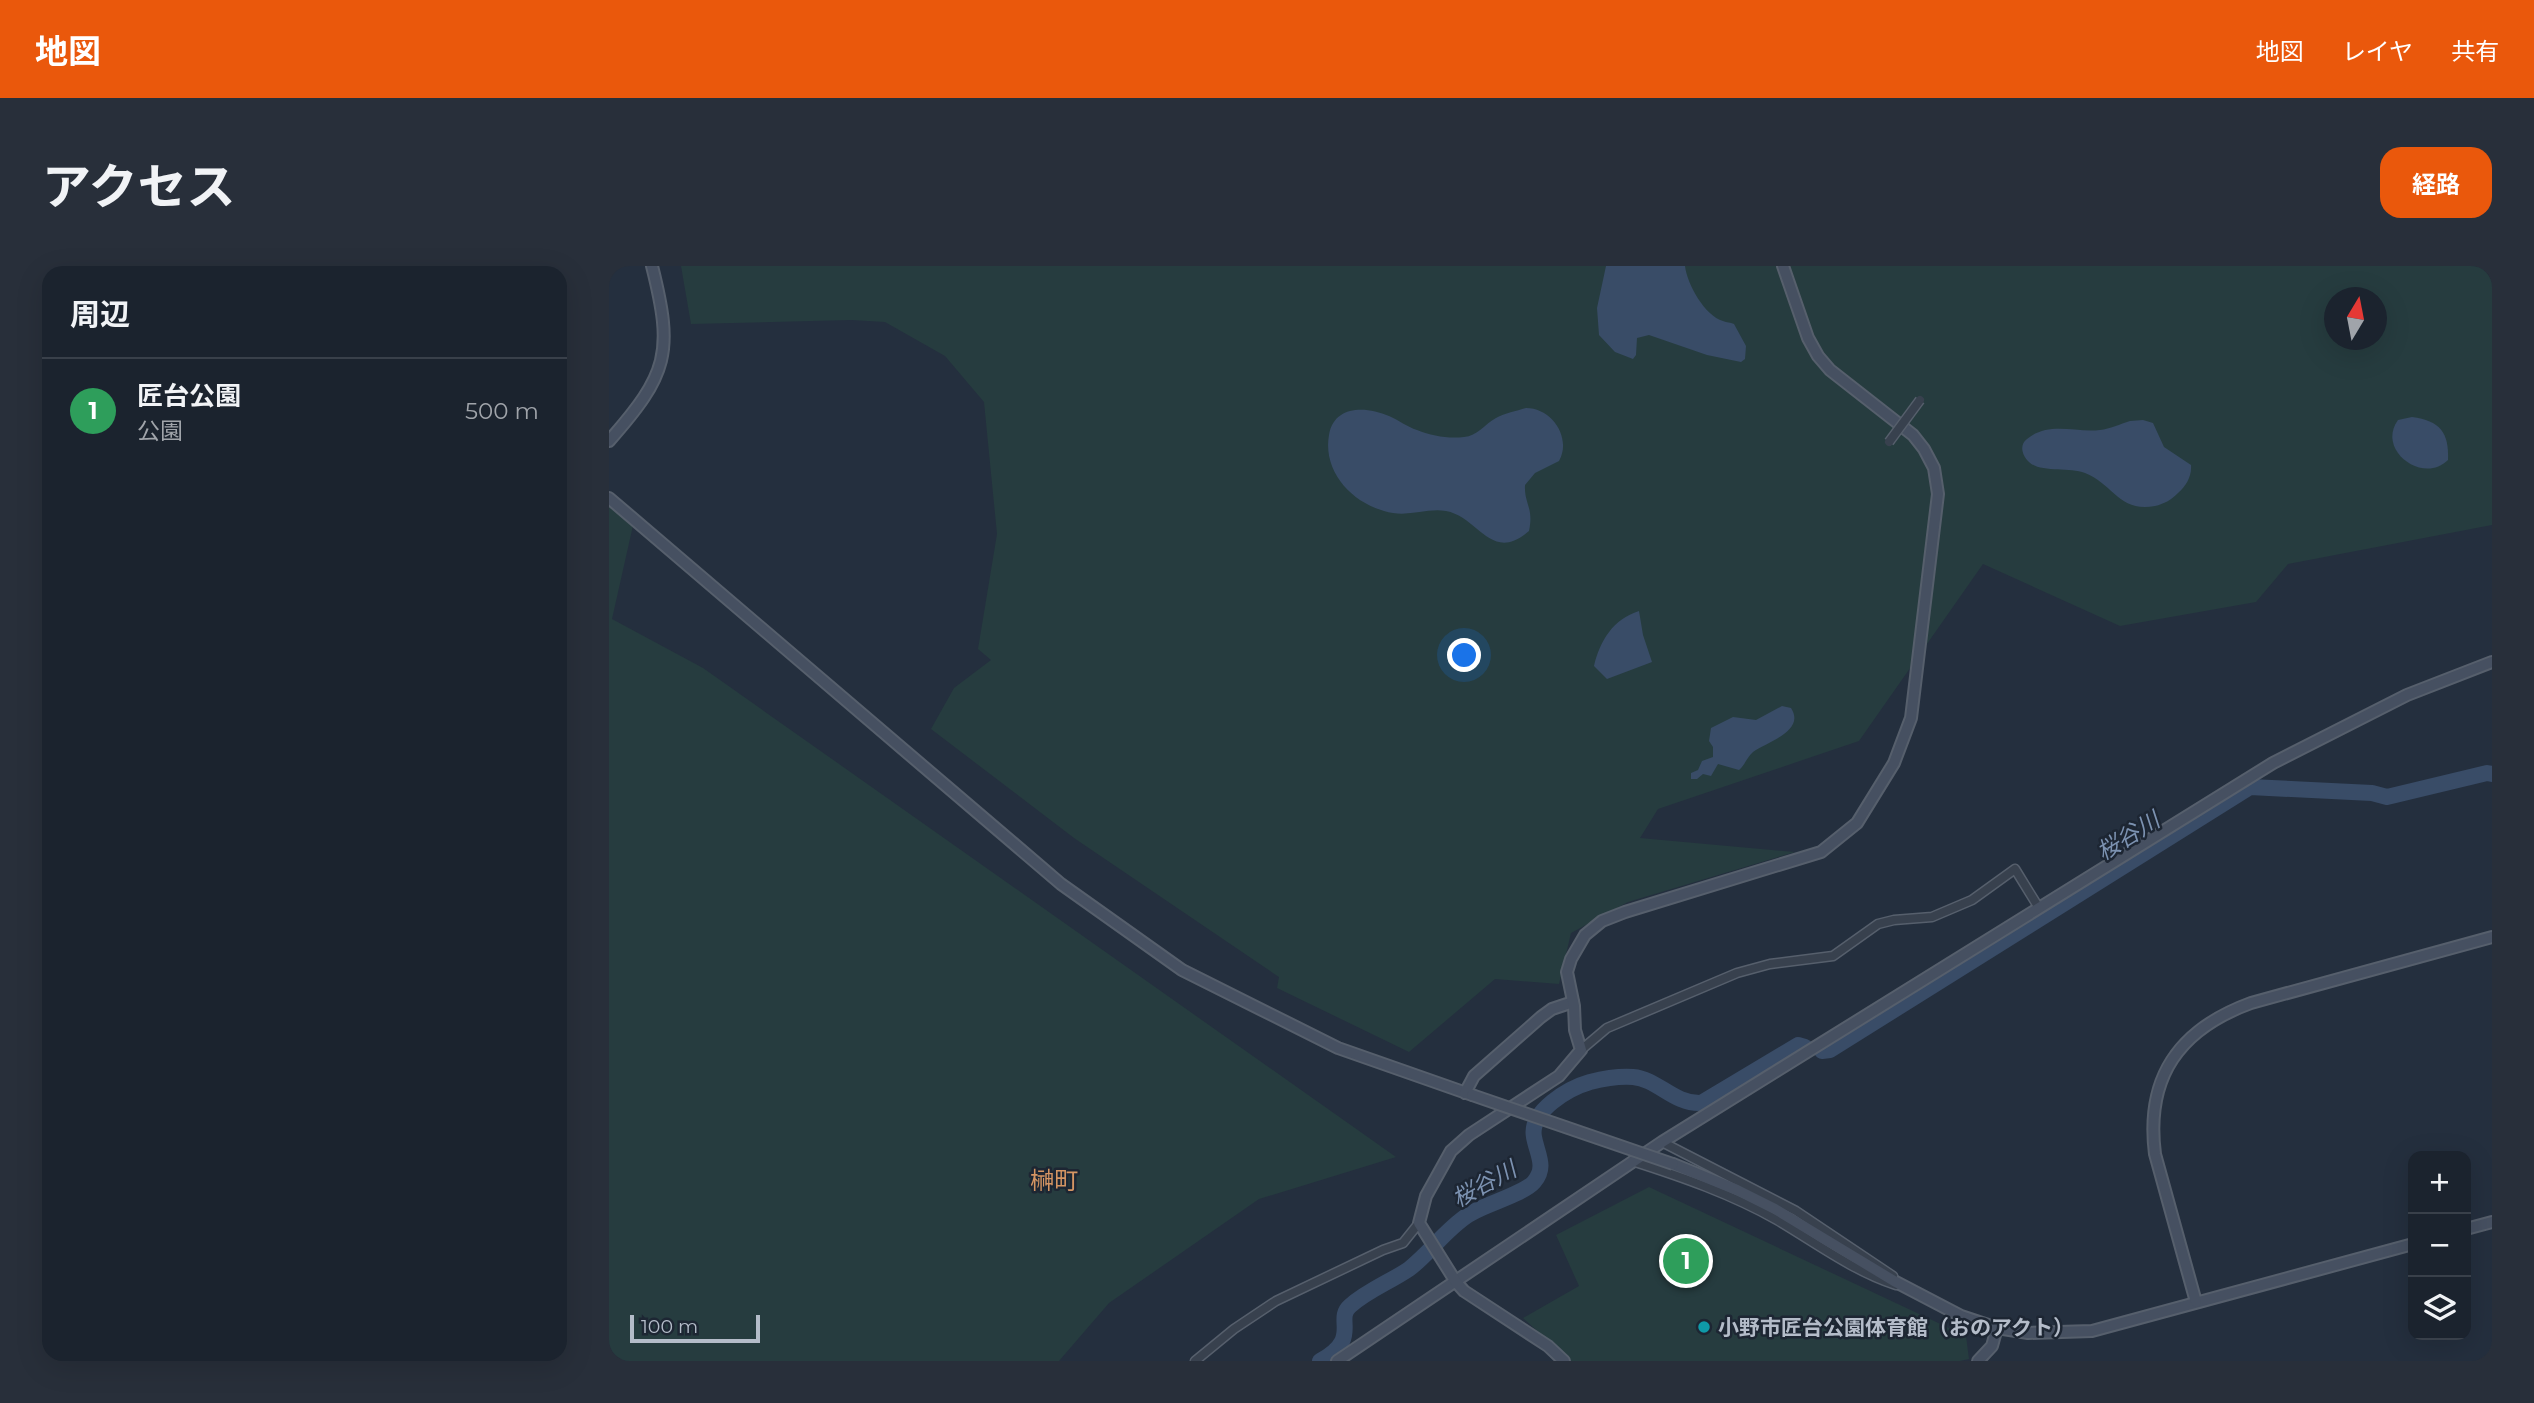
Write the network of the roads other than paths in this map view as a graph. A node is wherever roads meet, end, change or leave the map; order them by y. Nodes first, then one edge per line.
1 (652, 266) edge
2 (1783, 266) edge
3 (1920, 400) dead end
4 (609, 441) edge
5 (1889, 442) dead end
6 (609, 498) edge
7 (2492, 662) edge
8 (2039, 908) junction
9 (2492, 937) edge
10 (1573, 1002) junction
11 (1581, 1050) junction
12 (1469, 1094) junction
13 (1662, 1142) junction
14 (1632, 1161) junction
15 (2492, 1222) edge
16 (1419, 1223) junction
17 (2471, 1228) edge
18 (2408, 1245) edge
19 (1455, 1282) junction
20 (1912, 1290) junction
21 (2196, 1302) junction
22 (1997, 1328) junction
23 (1195, 1361) edge
24 (1337, 1361) edge
25 (1564, 1361) edge
26 (1978, 1361) edge

1 - 4 street
2 - 10 street
3 - 5 street, bridge
6 - 12 street
7 - 8 street
8 - 11 street
8 - 13 street
9 - 21 street
10 - 11 street
10 - 12 street
11 - 16 street
12 - 20 street, bridge
13 - 14 street
13 - 20 street
14 - 19 street
14 - 20 street
15 - 17 street
16 - 19 street
16 - 23 street
18 - 21 street
19 - 24 street
19 - 25 street
20 - 22 street
21 - 22 street
22 - 26 street

